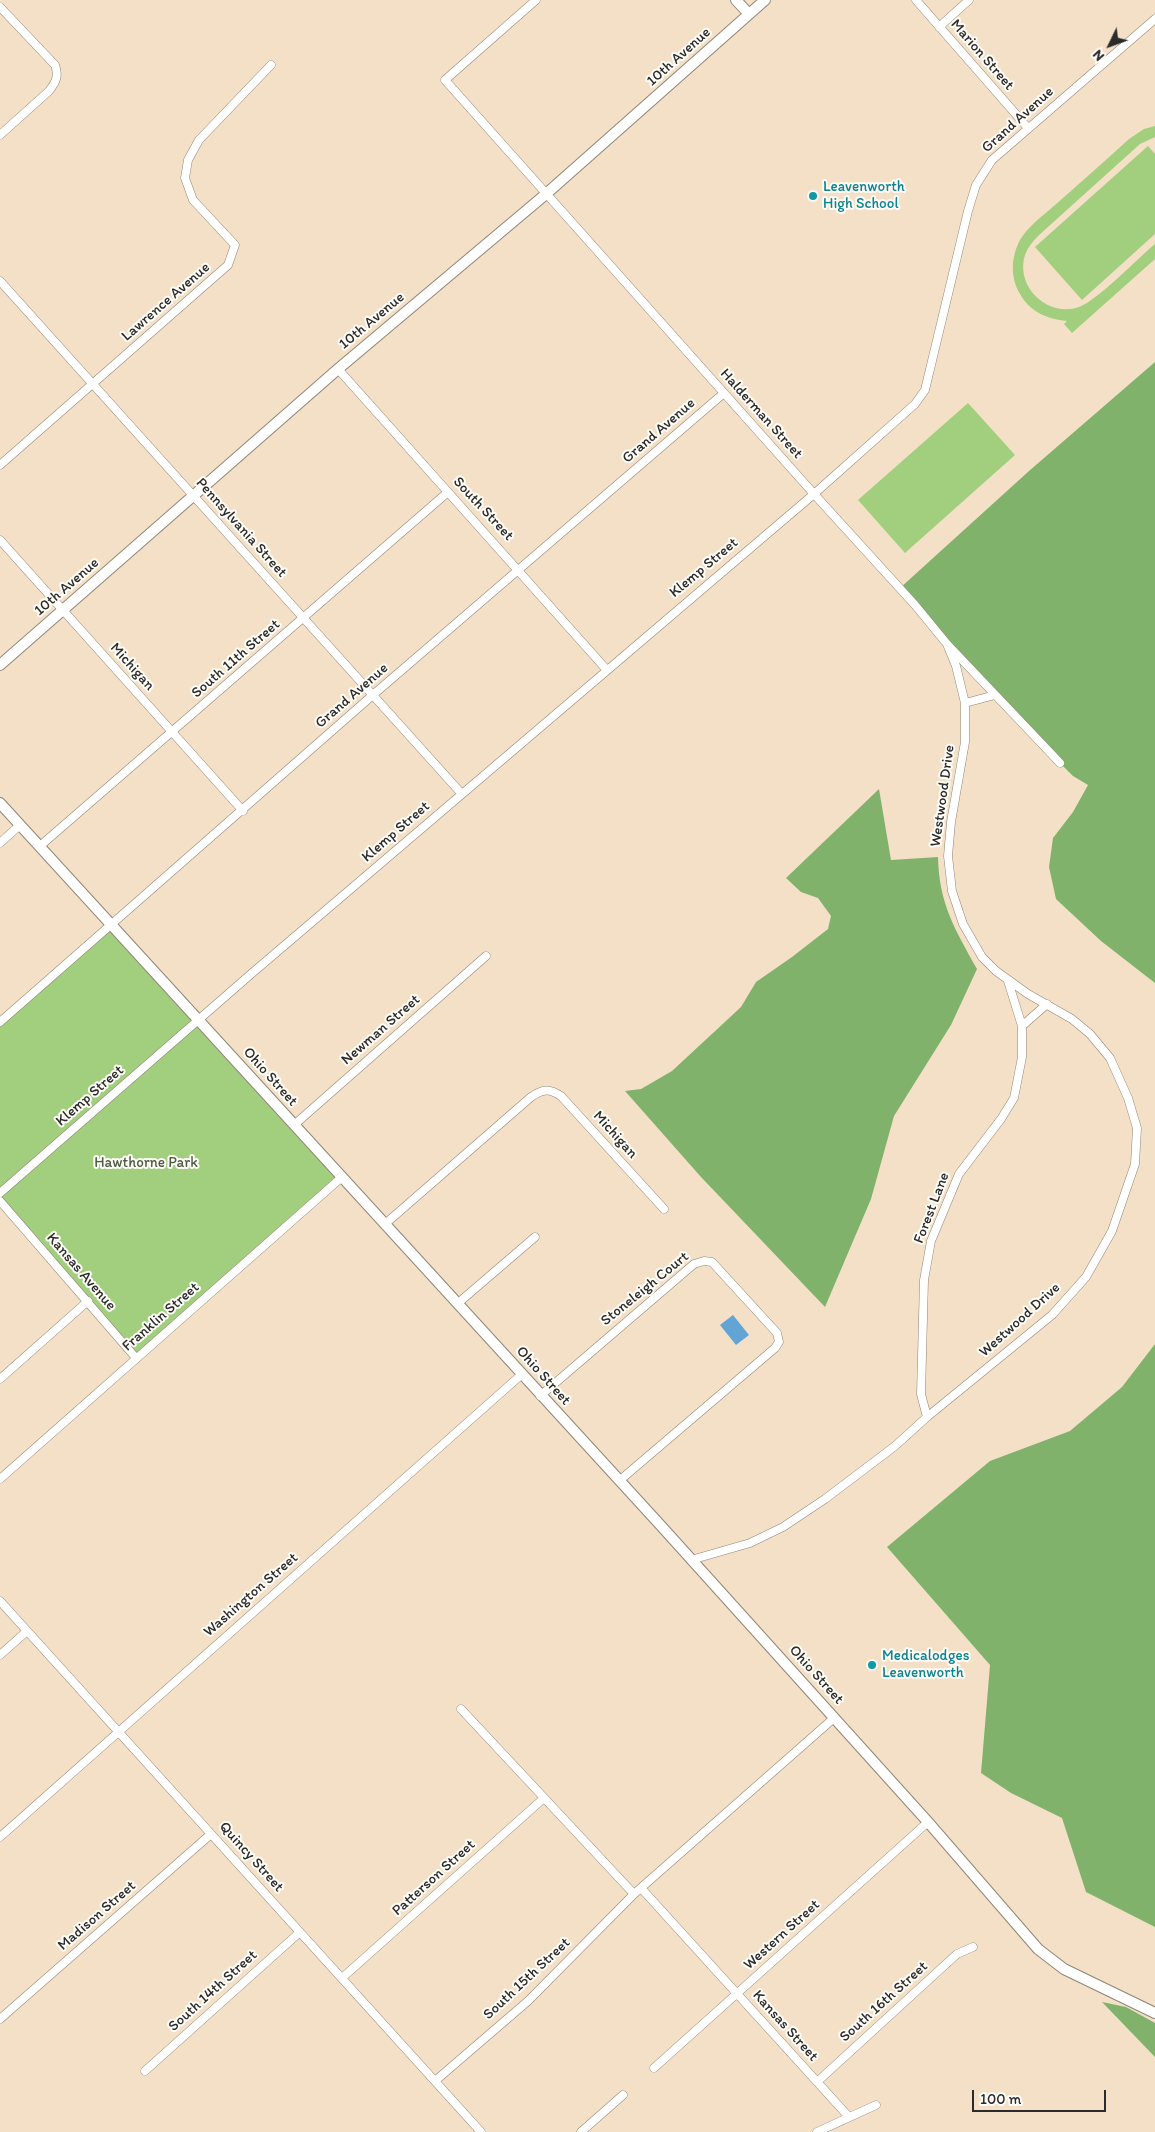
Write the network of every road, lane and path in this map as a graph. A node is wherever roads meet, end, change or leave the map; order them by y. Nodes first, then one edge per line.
1 (536, 0) edge
2 (736, 0) edge
3 (764, 0) edge
4 (916, 0) edge
5 (969, 0) edge
6 (0, 6) edge
7 (749, 14) junction
8 (1155, 18) edge
9 (938, 27) junction
10 (271, 65) dead end
11 (1028, 128) junction
12 (0, 134) edge
13 (546, 194) junction
14 (0, 281) edge
15 (338, 369) junction
16 (93, 384) junction
17 (724, 393) junction
18 (0, 465) edge
19 (448, 492) junction
20 (814, 494) junction
21 (193, 496) junction
22 (0, 540) edge
23 (519, 570) junction
24 (64, 610) junction
25 (304, 618) junction
26 (947, 644) junction
27 (0, 665) edge
28 (606, 669) junction
29 (374, 694) junction
30 (995, 695) junction
31 (965, 703) junction
32 (172, 733) junction
33 (1060, 763) dead end
34 (461, 793) junction
35 (0, 803) edge
36 (243, 811) junction
37 (20, 825) junction
38 (0, 843) edge
39 (40, 846) junction
40 (113, 925) junction
41 (486, 956) dead end
42 (1008, 981) junction
43 (1047, 1004) junction
44 (198, 1020) junction
45 (0, 1022) edge
46 (1022, 1026) junction
47 (294, 1125) junction
48 (342, 1177) junction
49 (0, 1193) edge
50 (1, 1204) edge
51 (664, 1209) dead end
52 (385, 1224) junction
53 (535, 1237) dead end
54 (88, 1301) junction
55 (457, 1304) junction
56 (136, 1358) junction
57 (521, 1375) junction
58 (0, 1379) edge
59 (540, 1396) junction
60 (927, 1417) junction
61 (0, 1479) edge
62 (619, 1481) junction
63 (692, 1560) junction
64 (0, 1601) edge
65 (28, 1631) junction
66 (0, 1655) edge
67 (462, 1709) dead end
68 (834, 1718) junction
69 (118, 1731) junction
70 (544, 1798) junction
71 (928, 1822) junction
72 (211, 1834) junction
73 (0, 1837) edge
74 (641, 1888) junction
75 (634, 1894) junction
76 (300, 1932) junction
77 (973, 1947) dead end
78 (342, 1978) junction
79 (738, 1994) junction
80 (1155, 2013) edge
81 (0, 2019) edge
82 (654, 2068) dead end
83 (145, 2071) dead end
84 (435, 2081) junction
85 (817, 2082) junction
86 (624, 2095) dead end
87 (876, 2105) dead end
88 (849, 2117) junction
89 (481, 2132) edge
90 (581, 2132) edge
91 (817, 2132) edge

1 - 13 street, Halderman Street
2 - 7 street
3 - 7 street, 10th Avenue
4 - 9 street, Marion Street
5 - 9 street
6 - 12 street
7 - 13 street, 10th Avenue
8 - 11 street, Grand Avenue
9 - 11 street, Marion Street
10 - 16 street, Lawrence Avenue
11 - 20 street, Grand Avenue
13 - 15 street, 10th Avenue
13 - 17 street, Halderman Street
14 - 16 street, Pennsylvania Street
15 - 19 street, South Street
15 - 21 street, 10th Avenue
16 - 18 street, Lawrence Avenue
16 - 21 street, Pennsylvania Street
17 - 20 street, Halderman Street
17 - 23 street, Grand Avenue
19 - 23 street, South Street
19 - 25 street, South 11th Street
20 - 26 street, Halderman Street
20 - 28 street, Klemp Street
21 - 24 street, 10th Avenue
21 - 25 street, Pennsylvania Street
22 - 24 street, Michigan
23 - 28 street, South Street
23 - 29 street, Grand Avenue
24 - 27 street, 10th Avenue
24 - 32 street, Michigan
25 - 29 street, Pennsylvania Street
25 - 32 street, South 11th Street
26 - 30 street, Halderman Street
26 - 31 street, Westwood Drive
28 - 34 street, Klemp Street
29 - 34 street, Pennsylvania Street
29 - 36 street, Grand Avenue
30 - 31 street
30 - 33 street, Halderman Street
31 - 42 street, Westwood Drive
32 - 36 street, Michigan
32 - 39 street, South 11th Street
34 - 44 street, Klemp Street
35 - 37 street, Ohio Street
36 - 40 street, Grand Avenue
37 - 38 street
37 - 39 street, Ohio Street
39 - 40 street, Ohio Street
40 - 44 street, Ohio Street
40 - 45 street, Grand Avenue
41 - 47 street, Newman Street
42 - 43 street, Westwood Drive
42 - 46 street, Forest Lane
43 - 46 street
43 - 60 street, Westwood Drive
44 - 47 street, Ohio Street
44 - 49 street, Klemp Street
46 - 60 street, Forest Lane
47 - 48 street, Ohio Street
48 - 52 street, Ohio Street
48 - 56 street, Franklin Street
50 - 54 street, Kansas Avenue
51 - 52 street, Michigan
52 - 55 street, Ohio Street
53 - 55 street
54 - 56 street, Kansas Avenue
54 - 58 street
55 - 57 street, Ohio Street
56 - 61 street, Franklin Street
57 - 59 street, Ohio Street
57 - 69 street, Washington Street
59 - 62 street, Ohio Street
59 - 62 street, Stoneleigh Court
60 - 63 street, Westwood Drive
62 - 63 street, Ohio Street
63 - 68 street, Ohio Street
64 - 65 street, Quincy Street
65 - 66 street
65 - 69 street, Quincy Street
67 - 70 street
68 - 71 street, Ohio Street
68 - 74 street
69 - 72 street, Quincy Street
69 - 73 street, Washington Street
70 - 75 street
70 - 78 street, Patterson Street
71 - 79 street, Western Street
71 - 80 street, Ohio Street
72 - 76 street, Quincy Street
72 - 81 street, Madison Street
74 - 75 street, South 15th Street
74 - 79 street, Kansas Street
75 - 84 street, South 15th Street
76 - 78 street, Quincy Street
76 - 83 street, South 14th Street
77 - 85 street, South 16th Street
78 - 84 street, Quincy Street
79 - 82 street, Western Street
79 - 85 street, Kansas Street
84 - 89 street, Quincy Street
85 - 88 street, Kansas Street
86 - 90 street
87 - 88 street
88 - 91 street

